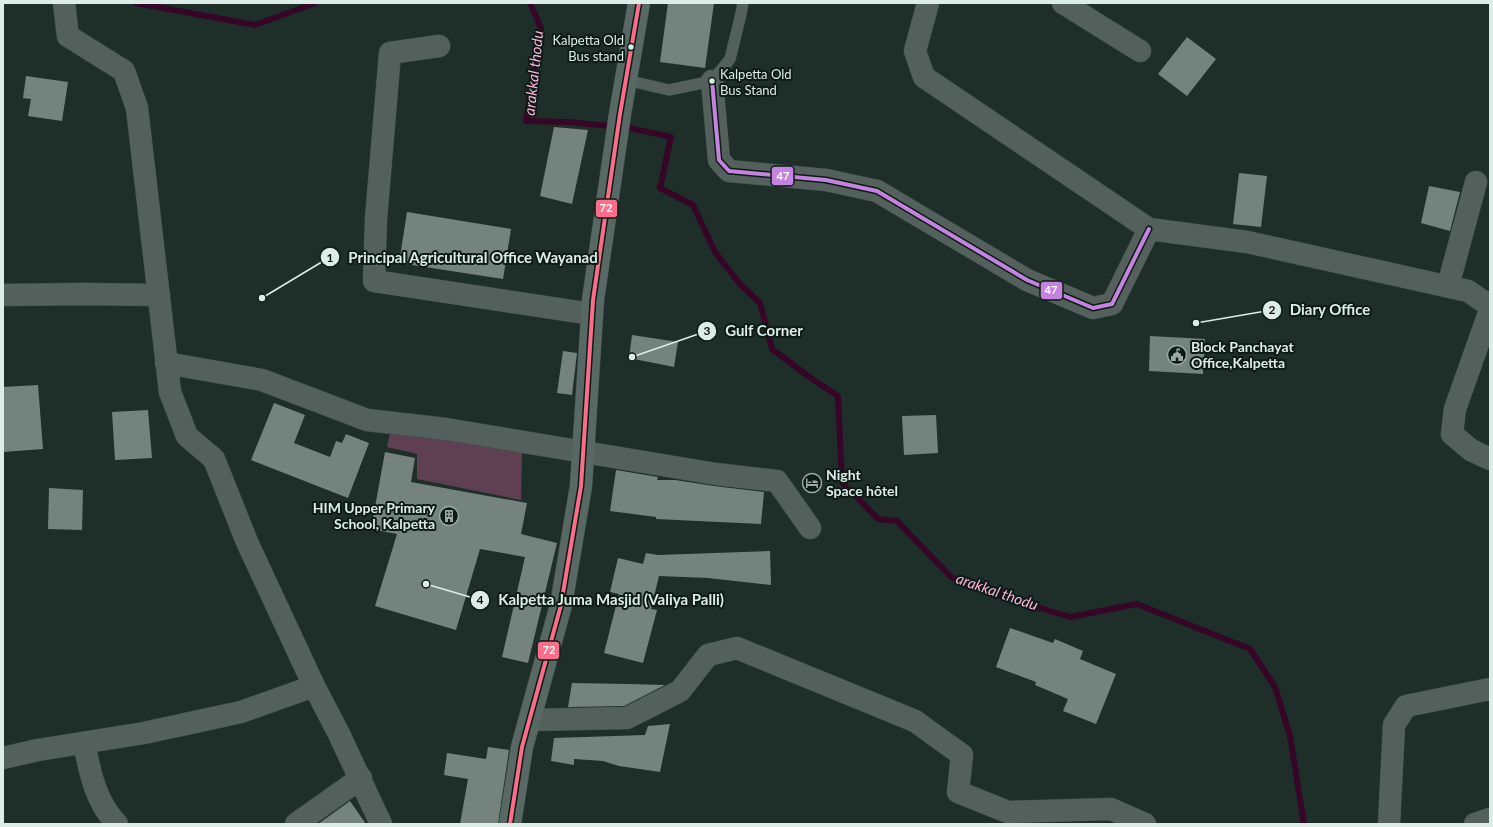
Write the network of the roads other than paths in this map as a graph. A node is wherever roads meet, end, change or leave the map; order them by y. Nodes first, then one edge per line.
1 (639, 3) edge
2 (743, 3) edge
3 (928, 3) edge
4 (1063, 3) edge
5 (64, 9) edge
6 (438, 46) dead end
7 (1140, 51) dead end
8 (626, 80) junction
9 (712, 81) junction
10 (1476, 182) dead end
11 (1149, 229) junction
12 (1448, 286) junction
13 (3, 295) edge
14 (159, 295) junction
15 (1490, 306) edge
16 (1490, 310) edge
17 (592, 314) junction
18 (166, 363) junction
19 (583, 452) junction
20 (1490, 459) edge
21 (810, 528) dead end
22 (314, 686) junction
23 (1490, 689) edge
24 (530, 720) junction
25 (84, 742) junction
26 (3, 758) edge
27 (361, 778) junction
28 (1490, 819) edge
29 (117, 824) edge
30 (296, 824) edge
31 (382, 824) edge
32 (510, 824) edge
33 (1145, 824) edge
34 (1389, 824) edge
35 (1475, 824) edge

1 - 8 main road
2 - 9 lane
3 - 11 street
4 - 7 street
5 - 14 street
6 - 17 street
8 - 9 lane
8 - 17 main road
9 - 11 street
10 - 12 street
11 - 12 street
12 - 15 street
13 - 14 street
14 - 18 street
16 - 20 street
17 - 19 main road
18 - 19 street
18 - 22 street
19 - 21 street
19 - 24 main road
22 - 25 street
22 - 27 street
23 - 34 street
24 - 32 main road
24 - 33 street
25 - 26 street
25 - 29 street
27 - 30 street
27 - 31 street
28 - 35 street

